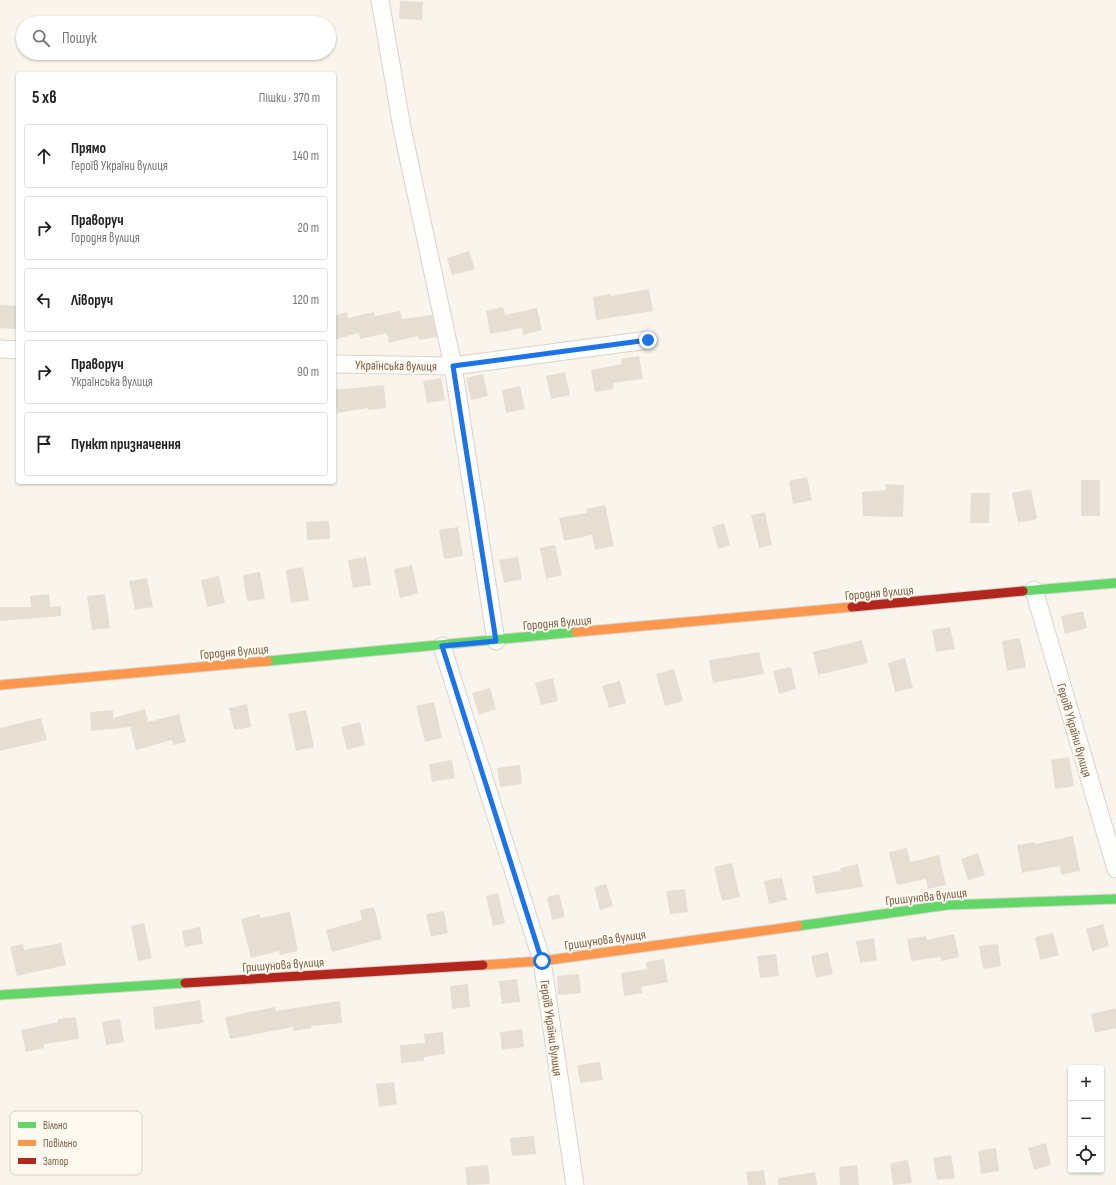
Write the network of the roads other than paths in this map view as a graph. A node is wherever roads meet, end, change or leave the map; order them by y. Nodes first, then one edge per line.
1 (380, 0) edge
2 (648, 340) dead end
3 (0, 349) edge
4 (16, 350) edge
5 (336, 364) edge
6 (453, 366) junction
7 (1116, 583) edge
8 (1034, 590) junction
9 (496, 641) junction
10 (442, 646) junction
11 (0, 685) edge
12 (1116, 869) edge
13 (1116, 899) edge
14 (542, 961) junction
15 (0, 995) edge
16 (575, 1185) edge

1 - 6 street
2 - 6 street, Українська вулиця
3 - 4 street
5 - 6 street, Українська вулиця
6 - 9 street
7 - 8 street, Городня вулиця
8 - 9 street, Городня вулиця
8 - 12 street, Героїв України вулиця
9 - 10 street, Городня вулиця
10 - 11 street, Городня вулиця
10 - 14 street, Героїв України вулиця
13 - 14 street, Гришунова вулиця
14 - 15 street, Гришунова вулиця
14 - 16 street, Героїв України вулиця

